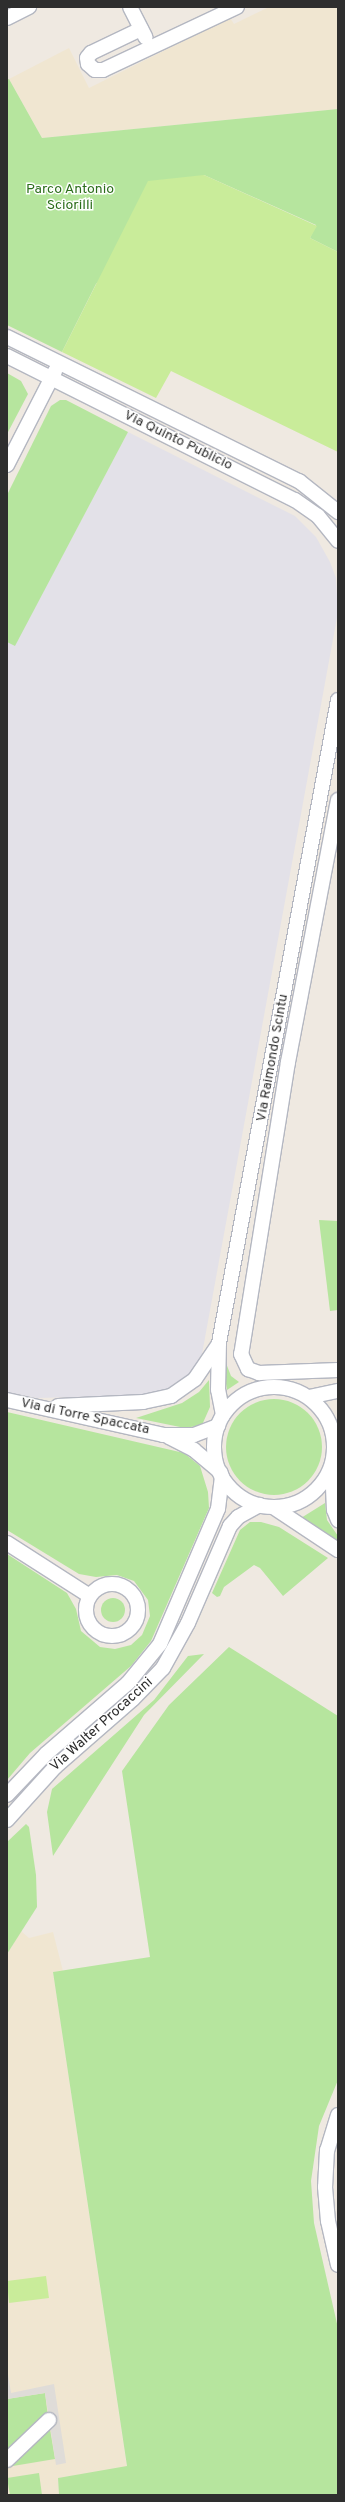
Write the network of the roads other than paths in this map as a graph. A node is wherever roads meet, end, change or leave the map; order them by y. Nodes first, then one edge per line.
1 (29, 7) edge
2 (130, 7) edge
3 (237, 7) edge
4 (7, 18) edge
5 (141, 29) junction
6 (150, 47) junction
7 (7, 337) edge
8 (7, 356) edge
9 (68, 367) junction
10 (51, 378) junction
11 (7, 464) edge
12 (338, 512) edge
13 (338, 541) edge
14 (338, 700) edge
15 (338, 800) edge
16 (262, 1211) junction
17 (219, 1342) junction
18 (338, 1371) edge
19 (267, 1387) junction
20 (334, 1392) edge
21 (309, 1397) junction
22 (7, 1400) edge
23 (37, 1407) junction
24 (221, 1421) junction
25 (163, 1435) junction
26 (335, 1459) edge
27 (221, 1474) junction
28 (267, 1506) junction
29 (338, 1520) edge
30 (7, 1543) edge
31 (338, 1550) edge
32 (90, 1596) dead end
33 (7, 1796) edge
34 (7, 1820) edge
35 (338, 2115) edge
36 (338, 2265) edge
37 (49, 2420) dead end
38 (7, 2460) edge

1 - 4 street
2 - 5 street
3 - 6 street
5 - 6 street
5 - 6 street
7 - 9 street, Via Quinto Publicio
8 - 10 street, Via Quinto Publicio
9 - 10 street
9 - 12 street, Via Quinto Publicio
10 - 11 street
10 - 13 street, Via Quinto Publicio
14 - 17 street, Via Raimondo Scintu
15 - 16 street, Via Raimondo Scintu
16 - 18 street, Via Raimondo Scintu
16 - 19 street, Via Raimondo Scintu
17 - 23 street
17 - 24 street, Via Raimondo Scintu
18 - 20 street, Via Raimondo Scintu
19 - 21 street
19 - 24 street
20 - 21 street
21 - 26 street
22 - 23 street, Via di Torre Spaccata
23 - 25 street, Via di Torre Spaccata
24 - 25 street, Via di Torre Spaccata
24 - 27 street
25 - 27 street, Via di Torre Spaccata
26 - 28 street
26 - 29 street
27 - 28 street
27 - 33 street, Via Walter Procaccini
28 - 31 street
28 - 34 street, Via Walter Procaccini
30 - 32 street
35 - 36 street
37 - 38 street

